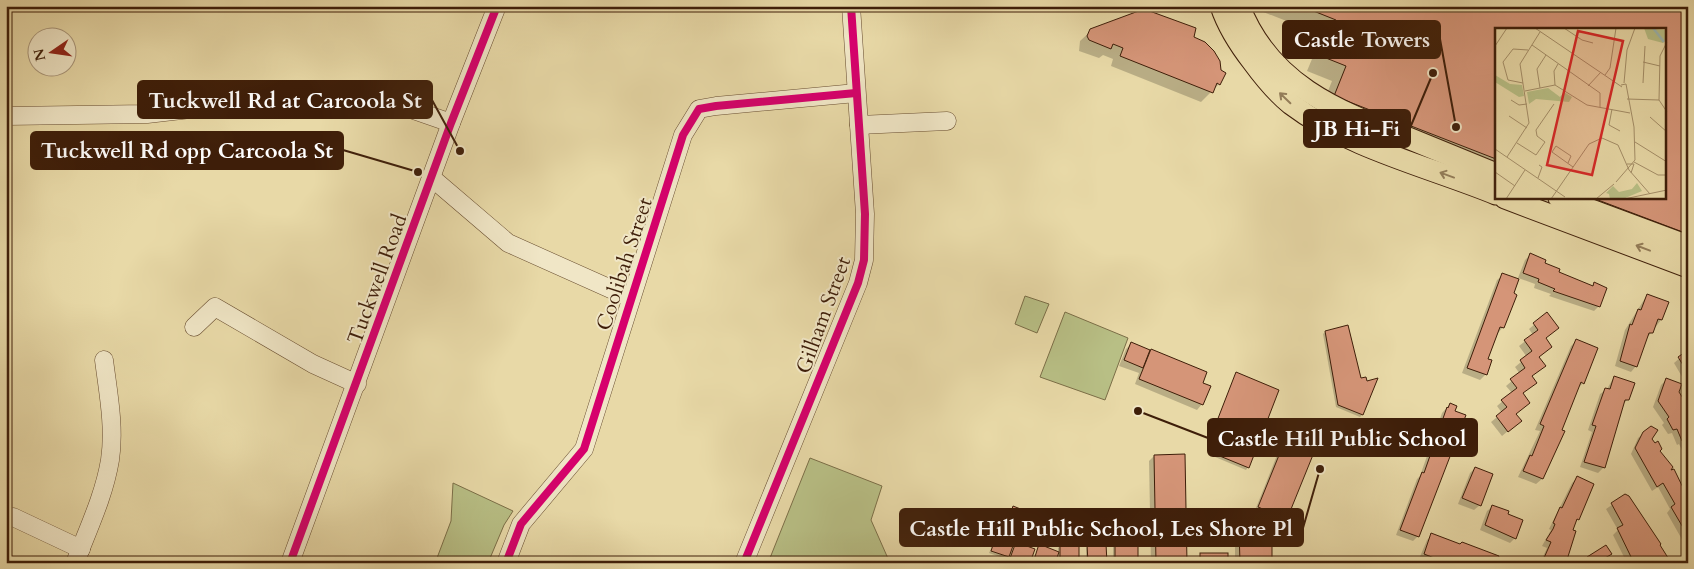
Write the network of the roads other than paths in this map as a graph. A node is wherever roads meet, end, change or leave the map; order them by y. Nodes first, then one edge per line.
1 (497, 6) edge
2 (851, 6) edge
3 (1221, 6) edge
4 (1239, 6) edge
5 (856, 93) junction
6 (6, 116) edge
7 (947, 121) dead end
8 (452, 123) junction
9 (859, 125) junction
10 (1495, 174) edge
11 (432, 178) junction
12 (1495, 194) edge
13 (1508, 199) edge
14 (1563, 199) edge
15 (1688, 246) edge
16 (1688, 267) edge
17 (631, 298) junction
18 (194, 327) dead end
19 (104, 360) dead end
20 (357, 384) junction
21 (13, 517) dead end
22 (78, 556) edge
23 (290, 563) edge
24 (506, 563) edge
25 (744, 563) edge

1 - 8 street, Tuckwell Road
2 - 5 street, Gilham Street
12 -> 3 main road
4 - 10 main road
5 - 9 street, Gilham Street
5 - 17 street, Coolibah Street
6 - 8 street
7 - 9 street
8 - 11 street, Tuckwell Road
9 - 25 street, Gilham Street
11 - 17 street
11 - 20 street, Tuckwell Road
16 -> 13 main road
14 - 15 main road
17 - 24 street, Coolibah Street
18 - 20 street
19 - 22 street
20 - 23 street, Tuckwell Road
21 - 22 street

